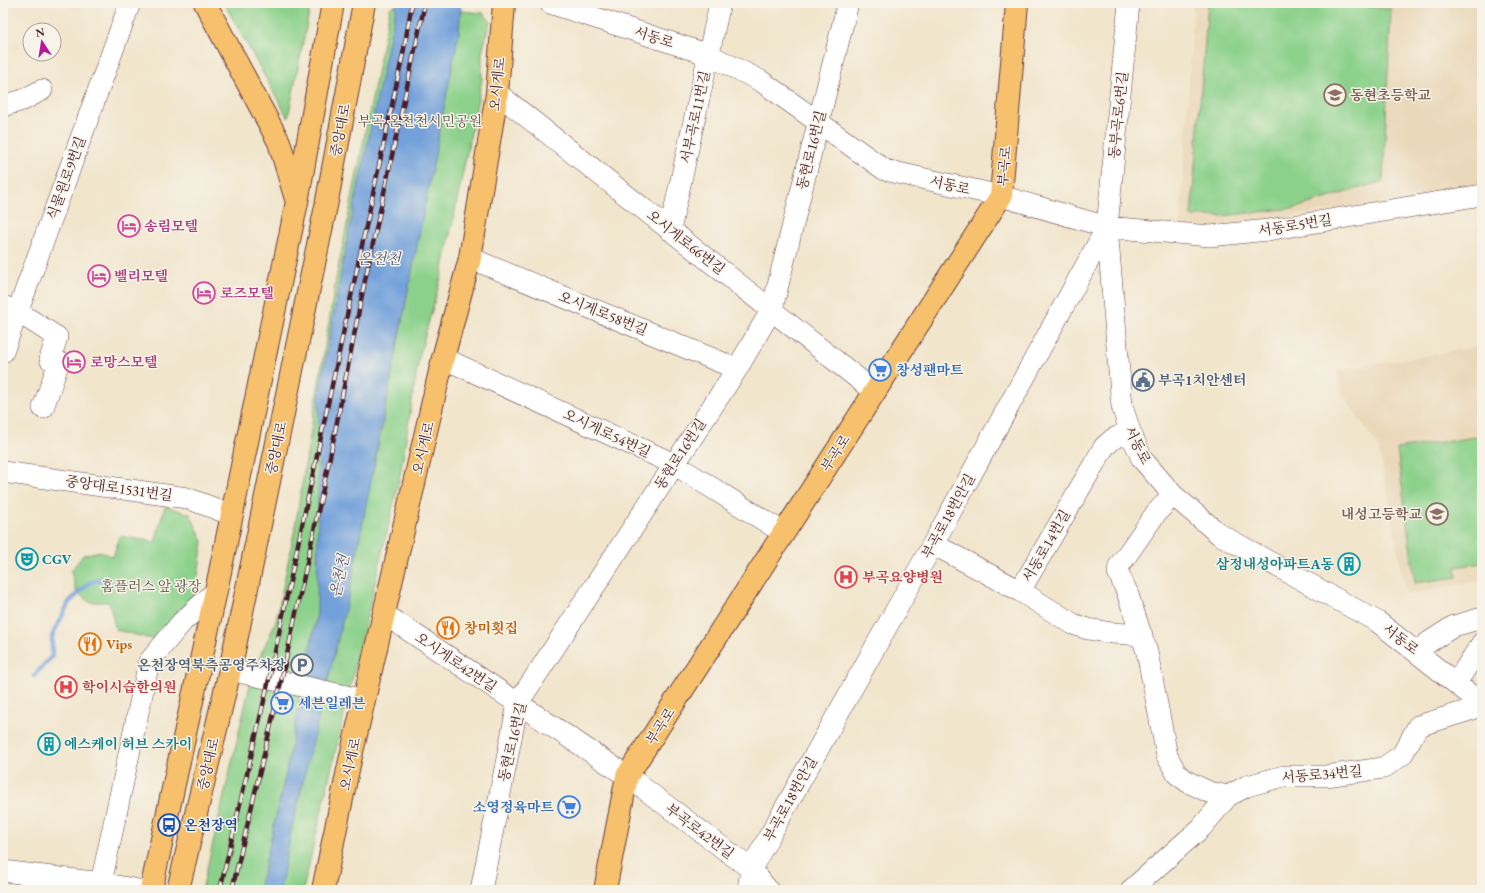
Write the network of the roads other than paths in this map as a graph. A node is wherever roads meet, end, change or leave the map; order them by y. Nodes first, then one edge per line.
1 (130, 3) edge
2 (205, 3) edge
3 (333, 3) edge
4 (364, 3) edge
5 (504, 3) edge
6 (550, 3) edge
7 (720, 3) edge
8 (848, 3) edge
9 (1017, 3) edge
10 (1129, 3) edge
11 (708, 55) junction
12 (42, 90) dead end
13 (497, 93) junction
14 (3, 106) edge
15 (818, 123) junction
16 (1482, 195) edge
17 (1001, 196) junction
18 (297, 202) junction
19 (1107, 227) junction
20 (670, 230) junction
21 (470, 258) junction
22 (10, 309) edge
23 (772, 309) junction
24 (3, 352) edge
25 (444, 358) junction
26 (737, 369) junction
27 (875, 392) junction
28 (42, 408) dead end
29 (1130, 431) junction
30 (674, 464) junction
31 (3, 472) edge
32 (1173, 495) junction
33 (232, 515) junction
34 (784, 533) junction
35 (933, 544) junction
36 (216, 591) junction
37 (1020, 591) junction
38 (384, 614) junction
39 (1482, 618) edge
40 (1142, 635) junction
41 (1481, 648) edge
42 (1417, 652) junction
43 (230, 670) junction
44 (1456, 683) junction
45 (364, 700) junction
46 (518, 703) junction
47 (1481, 703) edge
48 (627, 776) junction
49 (1228, 796) junction
50 (751, 869) junction
51 (3, 871) edge
52 (101, 883) junction
53 (139, 890) edge
54 (151, 890) edge
55 (178, 890) edge
56 (323, 890) edge
57 (481, 890) edge
58 (605, 890) edge
59 (748, 890) edge
60 (768, 890) edge
61 (1131, 890) edge

1 - 22 street, 식물원로9번길
2 - 18 main road
3 - 18 main road, 중앙대로
4 - 43 main road, 중앙대로
5 - 13 main road, 오시게로
6 - 11 street, 서동로
7 - 11 street, 서부곡로11번길
8 - 15 street, 동현로16번길
9 - 17 main road, 부곡로
10 - 19 street, 동부곡로6번길
11 - 15 street, 서동로
11 - 20 street, 서부곡로11번길
12 - 14 street
13 - 20 street, 오시게로66번길
13 - 21 main road, 오시게로
15 - 17 street, 서동로
15 - 23 street, 동현로16번길
16 - 19 street, 서동로5번길
17 - 19 street, 서동로
17 - 27 main road, 부곡로
18 - 33 main road, 중앙대로
19 - 29 street, 서동로
19 - 35 street, 부곡로18번안길
20 - 23 street, 오시게로66번길
21 - 25 main road, 오시게로
21 - 26 street, 오시게로58번길
22 - 24 street, 식물원로9번길
22 - 28 street
23 - 26 street, 동현로16번길
23 - 27 street, 오시게로66번길
25 - 30 street, 오시게로54번길
25 - 38 main road, 오시게로
26 - 30 street, 동현로16번길
27 - 34 main road, 부곡로
29 - 32 street, 서동로
29 - 37 street, 서동로14번길
30 - 34 street, 오시게로54번길
30 - 46 street, 동현로16번길
31 - 33 street, 중앙대로1531번길
32 - 40 street
32 - 42 street, 서동로
33 - 36 main road, 중앙대로
34 - 48 main road, 부곡로
35 - 37 street
35 - 50 street, 부곡로18번안길
36 - 52 street
36 - 54 main road, 중앙대로
37 - 40 street, 서동로14번길
38 - 45 main road, 오시게로
38 - 46 street, 오시게로42번길
39 - 42 street
40 - 49 street
41 - 44 street
42 - 44 street, 서동로
43 - 45 street
43 - 55 main road, 중앙대로
44 - 47 street, 서동로
45 - 56 main road, 오시게로
46 - 48 street, 오시게로42번길
46 - 57 street, 동현로16번길
47 - 49 street, 서동로34번길
48 - 50 street, 부곡로42번길
48 - 58 main road, 부곡로
49 - 61 street, 서동로34번길
50 - 59 street, 부곡로18번안길
50 - 60 street, 부곡로42번길
51 - 52 street
52 - 53 street

